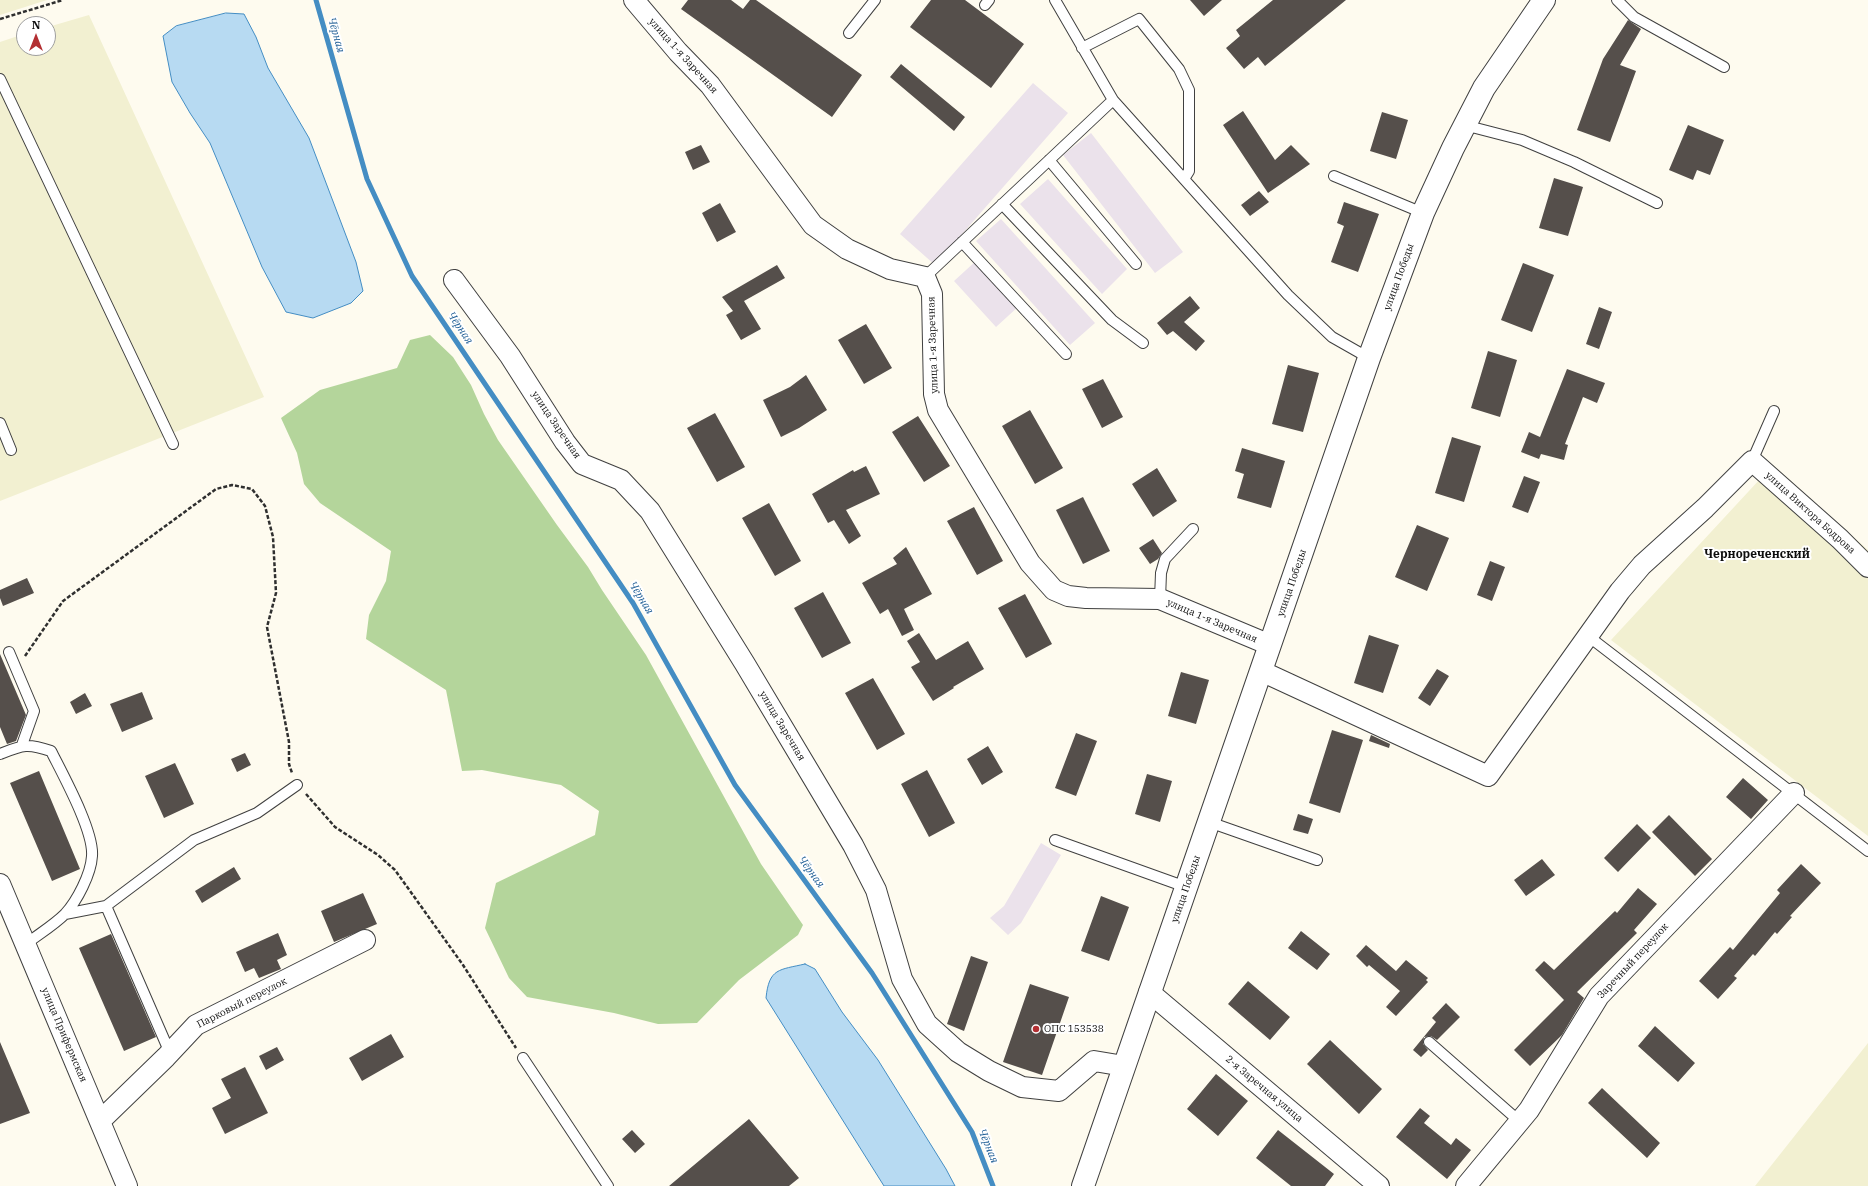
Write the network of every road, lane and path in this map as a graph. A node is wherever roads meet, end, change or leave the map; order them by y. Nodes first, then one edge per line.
1 (63, 0) edge
2 (634, 0) edge
3 (875, 0) edge
4 (1055, 0) edge
5 (1544, 0) edge
6 (1617, 0) edge
7 (0, 19) edge
8 (849, 33) dead end
9 (1082, 48) junction
10 (1724, 67) dead end
11 (0, 79) edge
12 (1113, 100) junction
13 (1464, 126) junction
14 (1049, 160) junction
15 (1334, 176) dead end
16 (1184, 179) junction
17 (1657, 203) dead end
18 (1002, 204) junction
19 (1423, 214) junction
20 (962, 242) junction
21 (1136, 264) dead end
22 (925, 277) junction
23 (454, 280) dead end
24 (1143, 343) dead end
25 (1066, 354) dead end
26 (1370, 358) junction
27 (1774, 411) dead end
28 (0, 423) edge
29 (173, 444) dead end
30 (11, 450) dead end
31 (1752, 460) junction
32 (1193, 529) dead end
33 (1868, 567) edge
34 (1160, 599) junction
35 (1588, 636) junction
36 (1270, 645) junction
37 (9, 652) dead end
38 (17, 668) junction
39 (1261, 671) junction
40 (22, 745) junction
41 (0, 754) edge
42 (297, 785) junction
43 (1794, 793) junction
44 (1209, 822) junction
45 (1055, 840) dead end
46 (1868, 851) edge
47 (1317, 860) dead end
48 (0, 884) edge
49 (1186, 887) junction
50 (106, 906) junction
51 (65, 914) junction
52 (365, 940) dead end
53 (26, 944) junction
54 (1149, 992) junction
55 (1429, 1042) dead end
56 (170, 1053) junction
57 (523, 1058) joint
58 (1124, 1066) junction
59 (100, 1121) junction
60 (1519, 1121) junction
61 (127, 1186) edge
62 (608, 1186) edge
63 (1083, 1186) edge
64 (1380, 1186) edge
65 (1466, 1186) edge

1 - 7 path
2 - 22 street, улица 1-я Заречная
3 - 8 lane
4 - 9 lane
5 - 13 street, улица Победы
6 - 10 lane
9 - 12 lane
9 - 16 lane
11 - 29 lane
12 - 14 lane
12 - 16 lane
13 - 17 lane
13 - 19 street, улица Победы
14 - 18 lane
14 - 21 lane
15 - 19 lane
16 - 26 lane
18 - 20 lane
18 - 24 lane
19 - 26 street, улица Победы
20 - 22 lane
20 - 25 lane
22 - 34 street, улица 1-я Заречная
23 - 58 street, улица Заречная
26 - 36 street, улица Победы
27 - 31 lane
28 - 30 lane
31 - 33 street, улица Виктора Бодрова
31 - 35 street
32 - 34 lane
34 - 36 street, улица 1-я Заречная
35 - 39 street
35 - 43 lane
36 - 39 street, улица Победы
37 - 38 lane
38 - 40 lane
38 - 42 path
39 - 44 street, улица Победы
40 - 41 lane
40 - 51 lane
42 - 50 lane
42 - 57 path
43 - 46 lane
43 - 60 street, Заречный переулок
44 - 47 lane
44 - 49 street, улица Победы
45 - 49 lane
48 - 53 street, улица Прифермская
49 - 54 street, улица Победы
50 - 51 lane
50 - 56 lane
51 - 53 lane
52 - 56 street, Парковый переулок
53 - 59 street, улица Прифермская
54 - 58 street, улица Победы
54 - 64 street, 2-я Заречная улица
55 - 60 lane
56 - 59 street, Парковый переулок
57 - 62 lane
58 - 63 street, улица Победы
59 - 61 street, улица Прифермская
60 - 65 street, Заречный переулок

